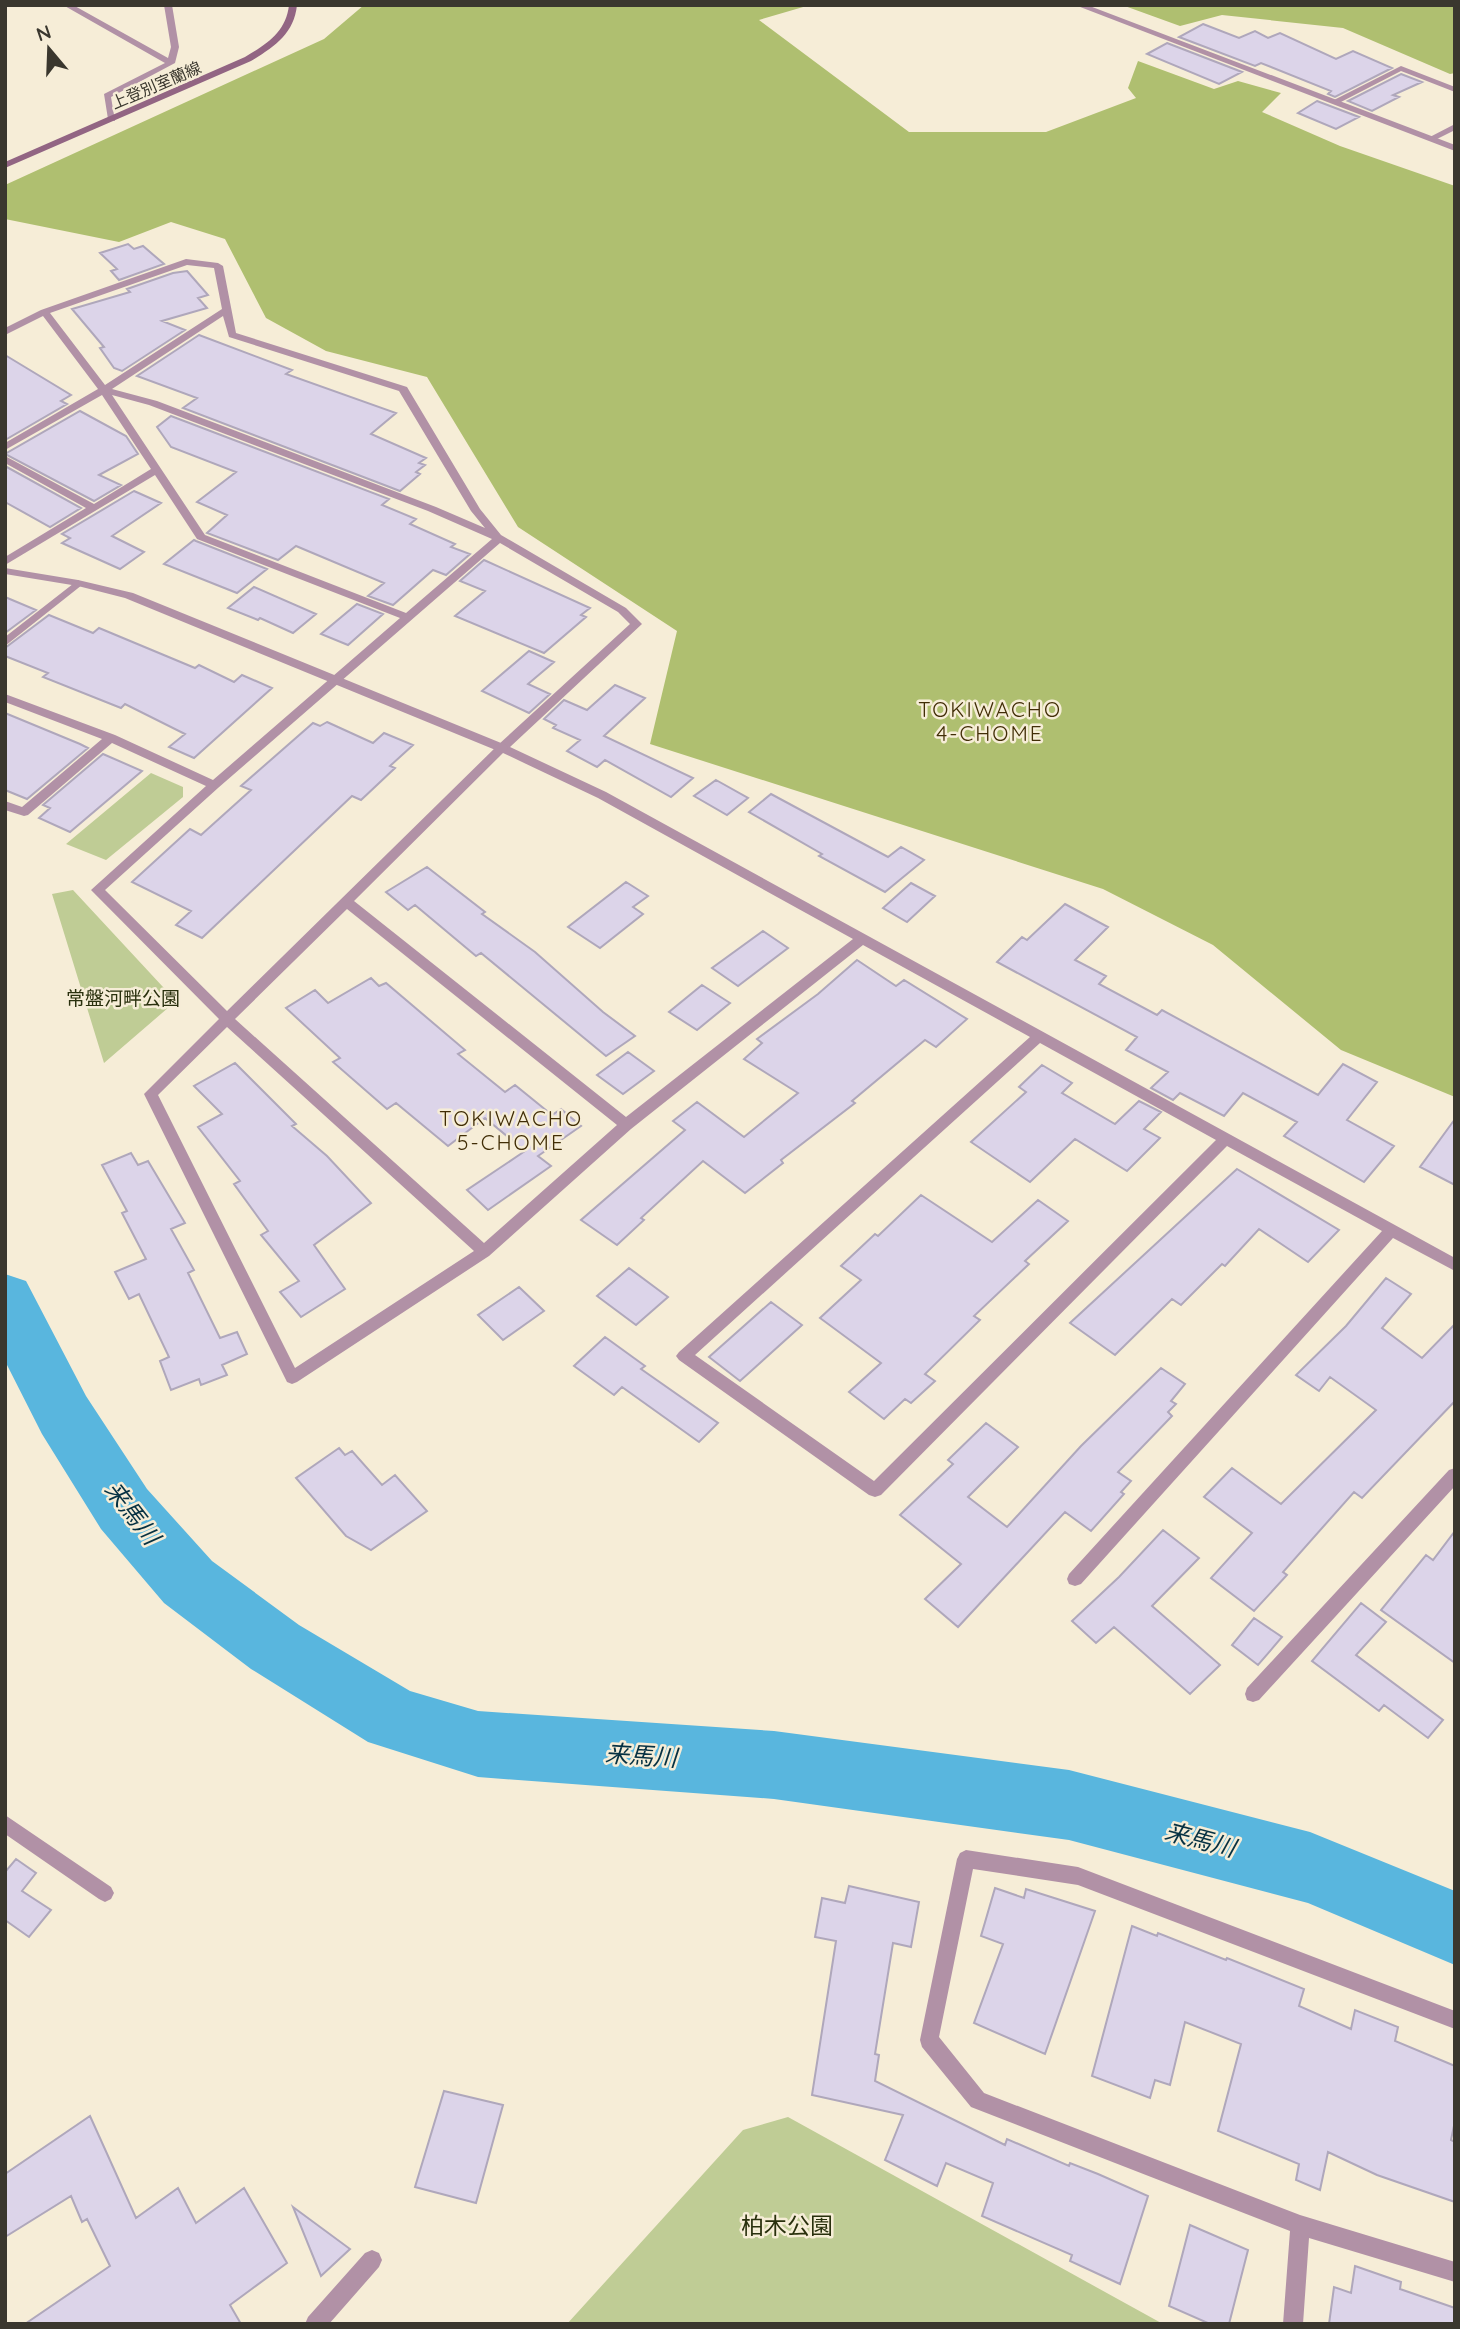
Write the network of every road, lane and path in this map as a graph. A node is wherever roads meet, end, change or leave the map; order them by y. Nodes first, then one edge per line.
1 (66, 5) edge
2 (168, 5) edge
3 (293, 5) edge
4 (1079, 5) edge
5 (171, 63) junction
6 (1455, 90) edge
7 (1334, 102) junction
8 (112, 119) junction
9 (1455, 126) edge
10 (1430, 139) junction
11 (1455, 148) edge
12 (5, 165) edge
13 (228, 309) junction
14 (44, 312) junction
15 (5, 332) edge
16 (104, 390) junction
17 (5, 447) edge
18 (5, 459) edge
19 (157, 470) junction
20 (92, 507) junction
21 (499, 538) junction
22 (5, 562) edge
23 (5, 571) edge
24 (78, 583) junction
25 (407, 617) junction
26 (5, 643) edge
27 (336, 678) junction
28 (5, 698) edge
29 (111, 738) junction
30 (502, 748) junction
31 (214, 785) junction
32 (5, 805) edge
33 (347, 902) junction
34 (863, 938) junction
35 (226, 1018) junction
36 (1040, 1035) junction
37 (626, 1125) junction
38 (1226, 1138) junction
39 (1391, 1231) junction
40 (484, 1252) junction
41 (1455, 1265) edge
42 (1455, 1475) edge
43 (1076, 1579) dead end
44 (1253, 1693) dead end
45 (5, 1823) edge
46 (105, 1893) dead end
47 (1455, 2020) edge
48 (1300, 2225) junction
49 (372, 2260) dead end
50 (1455, 2272) edge
51 (315, 2324) edge
52 (1293, 2324) edge

1 - 5 street
2 - 5 street
3 - 8 main road, 上登別室蘭線
4 - 7 street
5 - 8 street
6 - 7 street
7 - 10 street
8 - 12 main road, 上登別室蘭線
9 - 10 street
10 - 11 street
13 - 14 street
13 - 16 street
13 - 21 street
14 - 15 street
14 - 16 street
16 - 17 street
16 - 19 street
16 - 21 street
18 - 20 street
19 - 20 street
19 - 25 street
20 - 22 street
21 - 25 street
21 - 30 street
23 - 24 street
24 - 26 street
24 - 27 street
25 - 27 street
27 - 30 street
27 - 31 street
28 - 29 street
29 - 31 street
29 - 32 street
30 - 33 street
30 - 34 street
31 - 35 street
33 - 35 street
33 - 37 street
34 - 36 street
34 - 37 street
35 - 40 street
35 - 40 street
36 - 38 street
36 - 38 street
37 - 40 street
38 - 39 street
39 - 41 street
39 - 43 street
42 - 44 street
45 - 46 street
47 - 48 street
48 - 50 street
48 - 52 street
49 - 51 street

